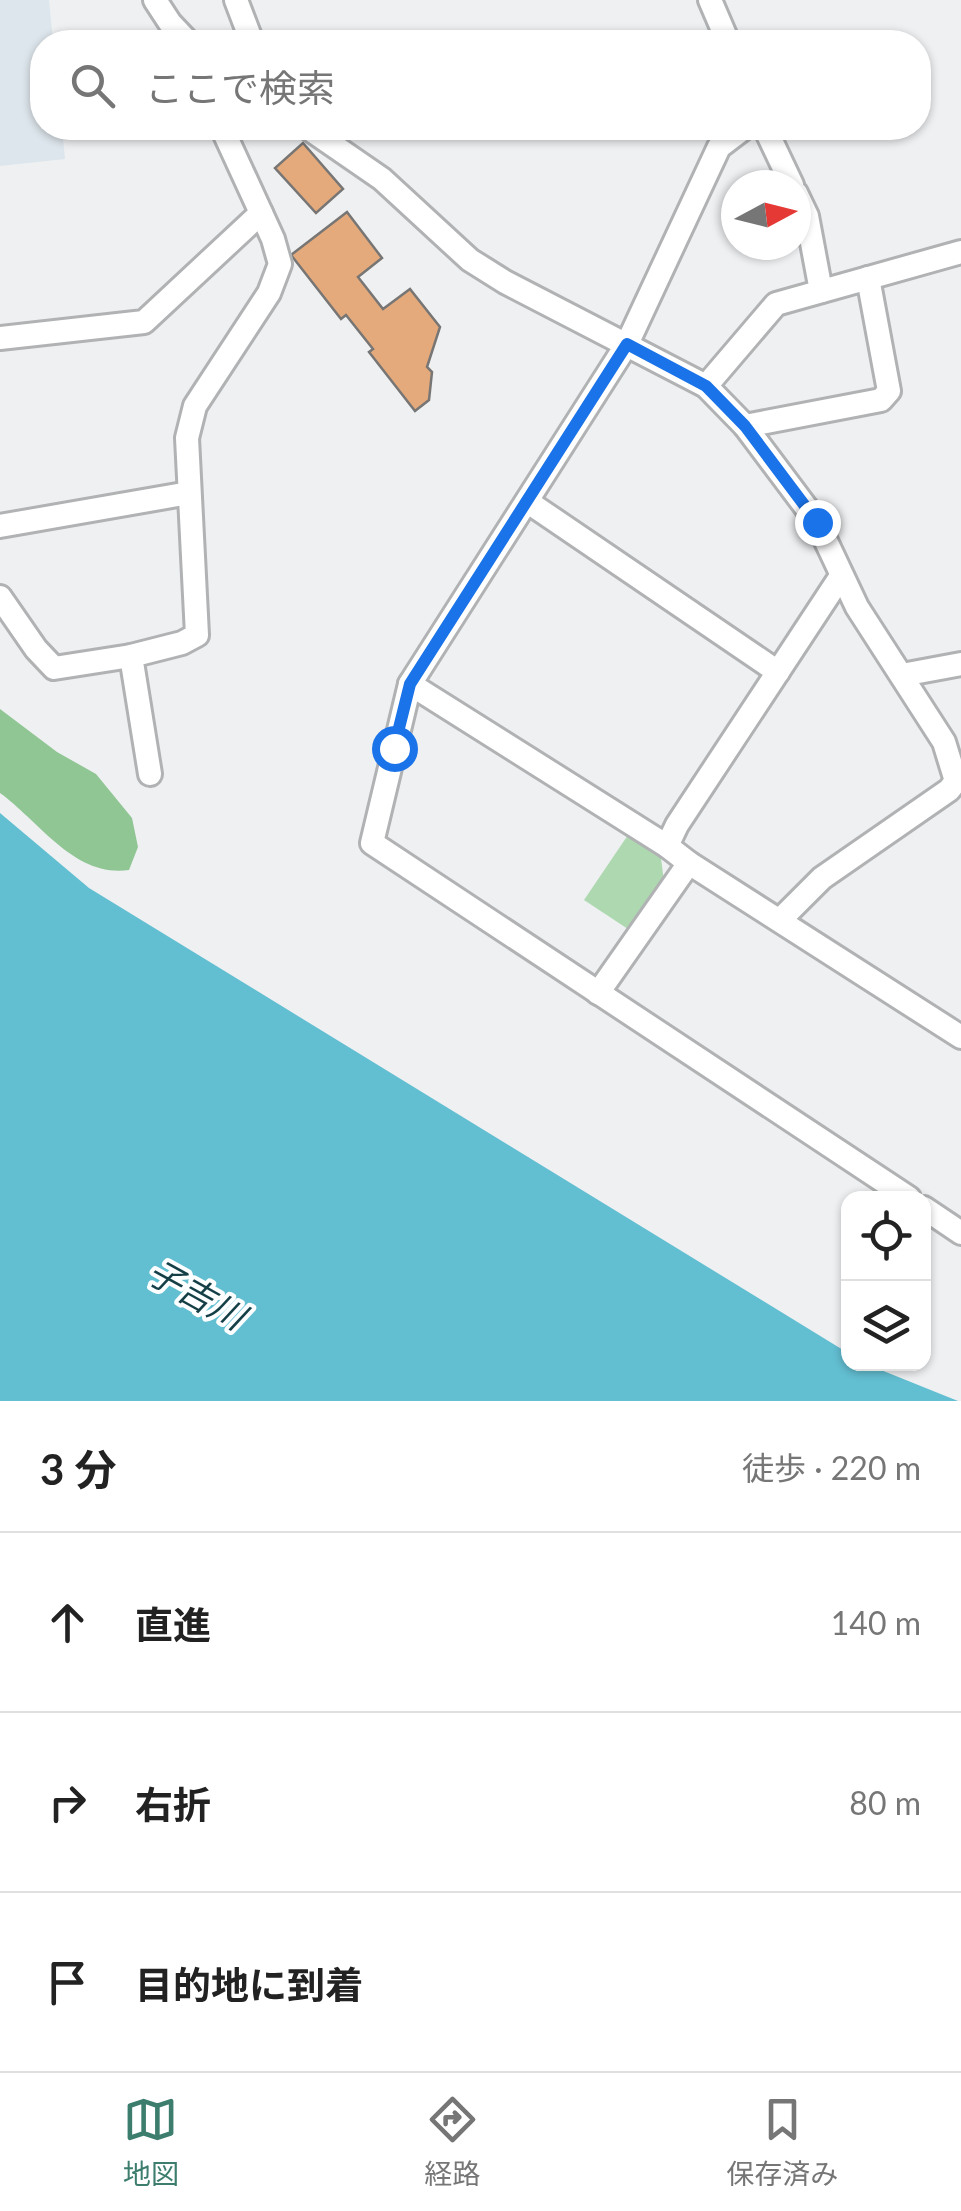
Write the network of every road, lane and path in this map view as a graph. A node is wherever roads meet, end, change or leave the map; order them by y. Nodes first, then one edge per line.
1 (156, 0) edge
2 (236, 0) edge
3 (717, 2) edge
4 (177, 30) edge
5 (247, 30) edge
6 (725, 30) edge
7 (228, 140) edge
8 (325, 140) edge
9 (729, 140) edge
10 (771, 140) edge
11 (785, 170) edge
12 (261, 212) junction
13 (811, 238) edge
14 (961, 252) edge
15 (868, 278) junction
16 (821, 292) junction
17 (0, 338) edge
18 (627, 344) junction
19 (706, 386) junction
20 (745, 426) junction
21 (189, 494) junction
22 (528, 502) junction
23 (0, 526) edge
24 (840, 576) junction
25 (0, 597) edge
26 (132, 656) junction
27 (961, 664) edge
28 (778, 672) junction
29 (902, 675) junction
30 (410, 684) junction
31 (952, 740) edge
32 (150, 774) dead end
33 (668, 846) junction
34 (689, 863) junction
35 (780, 920) junction
36 (598, 994) junction
37 (961, 1037) edge
38 (897, 1191) edge
39 (931, 1213) edge
40 (961, 1233) edge

1 - 4 street
2 - 5 street
3 - 6 street
7 - 12 street
8 - 18 street
9 - 18 street
10 - 11 street
12 - 17 street
12 - 21 street
13 - 16 street
14 - 15 street
15 - 16 street
15 - 20 street
16 - 19 street
18 - 19 street
18 - 22 street
19 - 20 street
20 - 24 street
21 - 23 street
21 - 26 street
22 - 28 street
22 - 30 street
24 - 28 street
24 - 29 street
25 - 26 street
26 - 32 street
27 - 29 street
28 - 33 street
29 - 31 street
30 - 33 street
30 - 36 street
31 - 35 street
33 - 34 street
34 - 35 street
34 - 36 street
35 - 37 street
36 - 38 street
39 - 40 street

